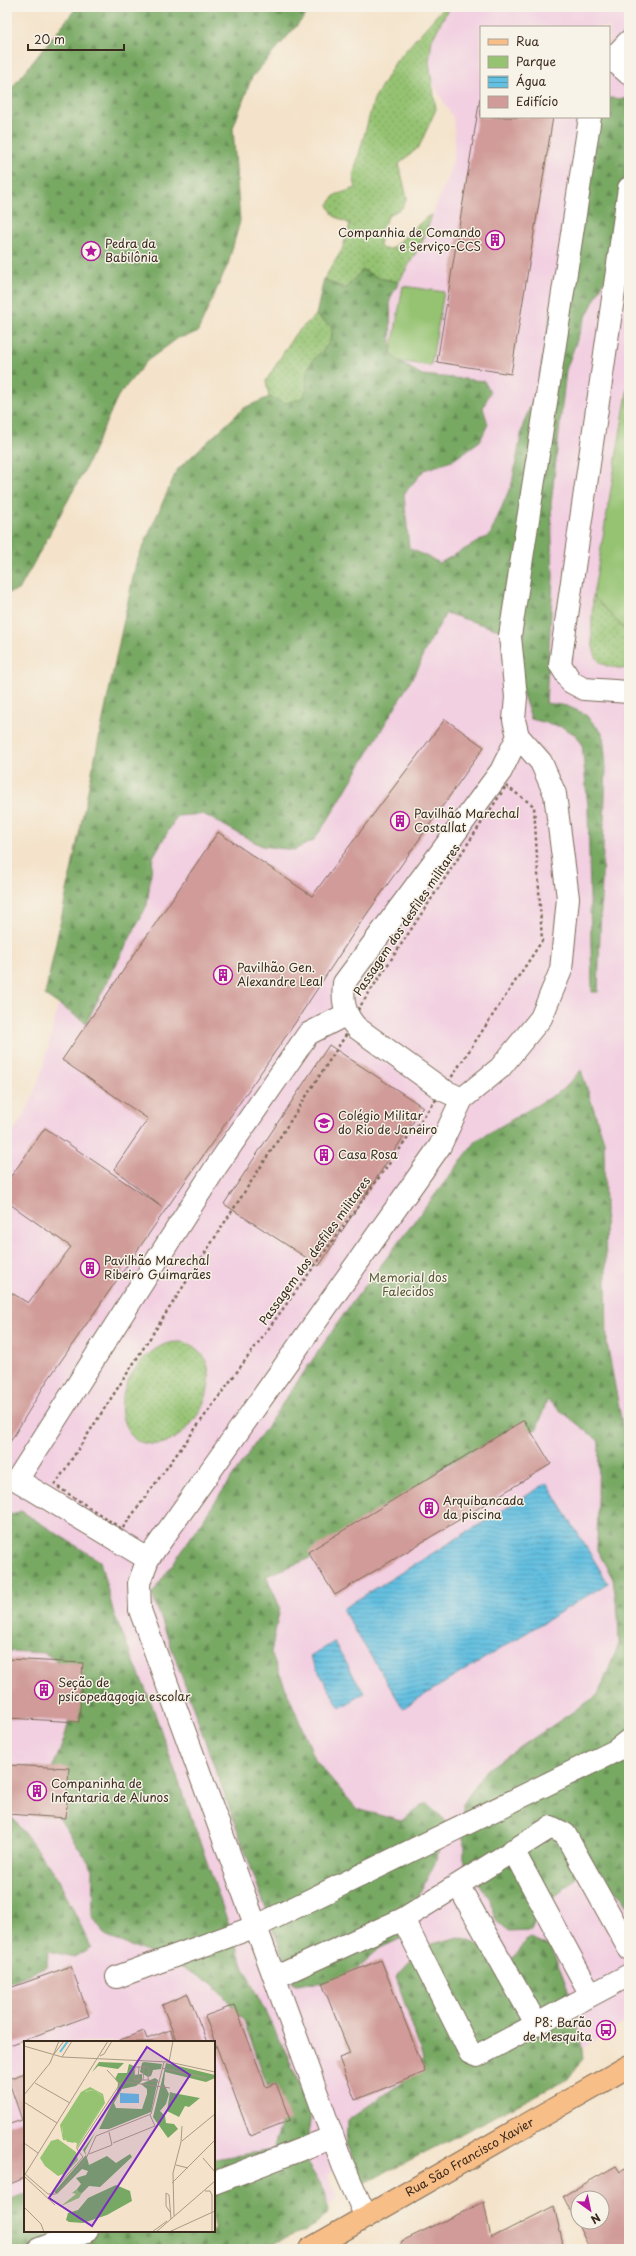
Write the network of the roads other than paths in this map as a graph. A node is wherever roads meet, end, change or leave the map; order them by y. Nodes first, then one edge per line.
1 (629, 41) edge
2 (610, 60) edge
3 (629, 74) edge
4 (590, 118) edge
5 (629, 188) edge
6 (629, 692) edge
7 (518, 736) junction
8 (350, 1019) junction
9 (452, 1095) junction
10 (148, 1559) junction
11 (629, 1740) edge
12 (513, 1850) junction
13 (458, 1885) junction
14 (403, 1919) junction
15 (257, 1926) junction
16 (629, 1949) edge
17 (629, 1975) edge
18 (117, 1977) dead end
19 (276, 1977) junction
20 (591, 1995) junction
21 (537, 2025) junction
22 (629, 2066) edge
23 (334, 2137) junction
24 (215, 2183) edge
25 (366, 2216) junction
26 (84, 2232) edge
27 (39, 2249) edge
28 (311, 2249) edge

1 - 2 street
2 - 3 street
4 - 7 street
5 - 6 street
7 - 8 street
7 - 9 street
8 - 9 street
8 - 10 street
9 - 10 street
10 - 15 street
11 - 15 street
12 - 13 street
12 - 16 street
12 - 20 street
13 - 14 street
13 - 21 street
14 - 19 street
14 - 21 street
15 - 18 street
15 - 19 street
17 - 20 street
19 - 23 street
20 - 21 street
22 - 25 main road, Rua São Francisco Xavier
23 - 24 street
23 - 25 street
25 - 28 main road, Rua São Francisco Xavier
26 - 27 street

